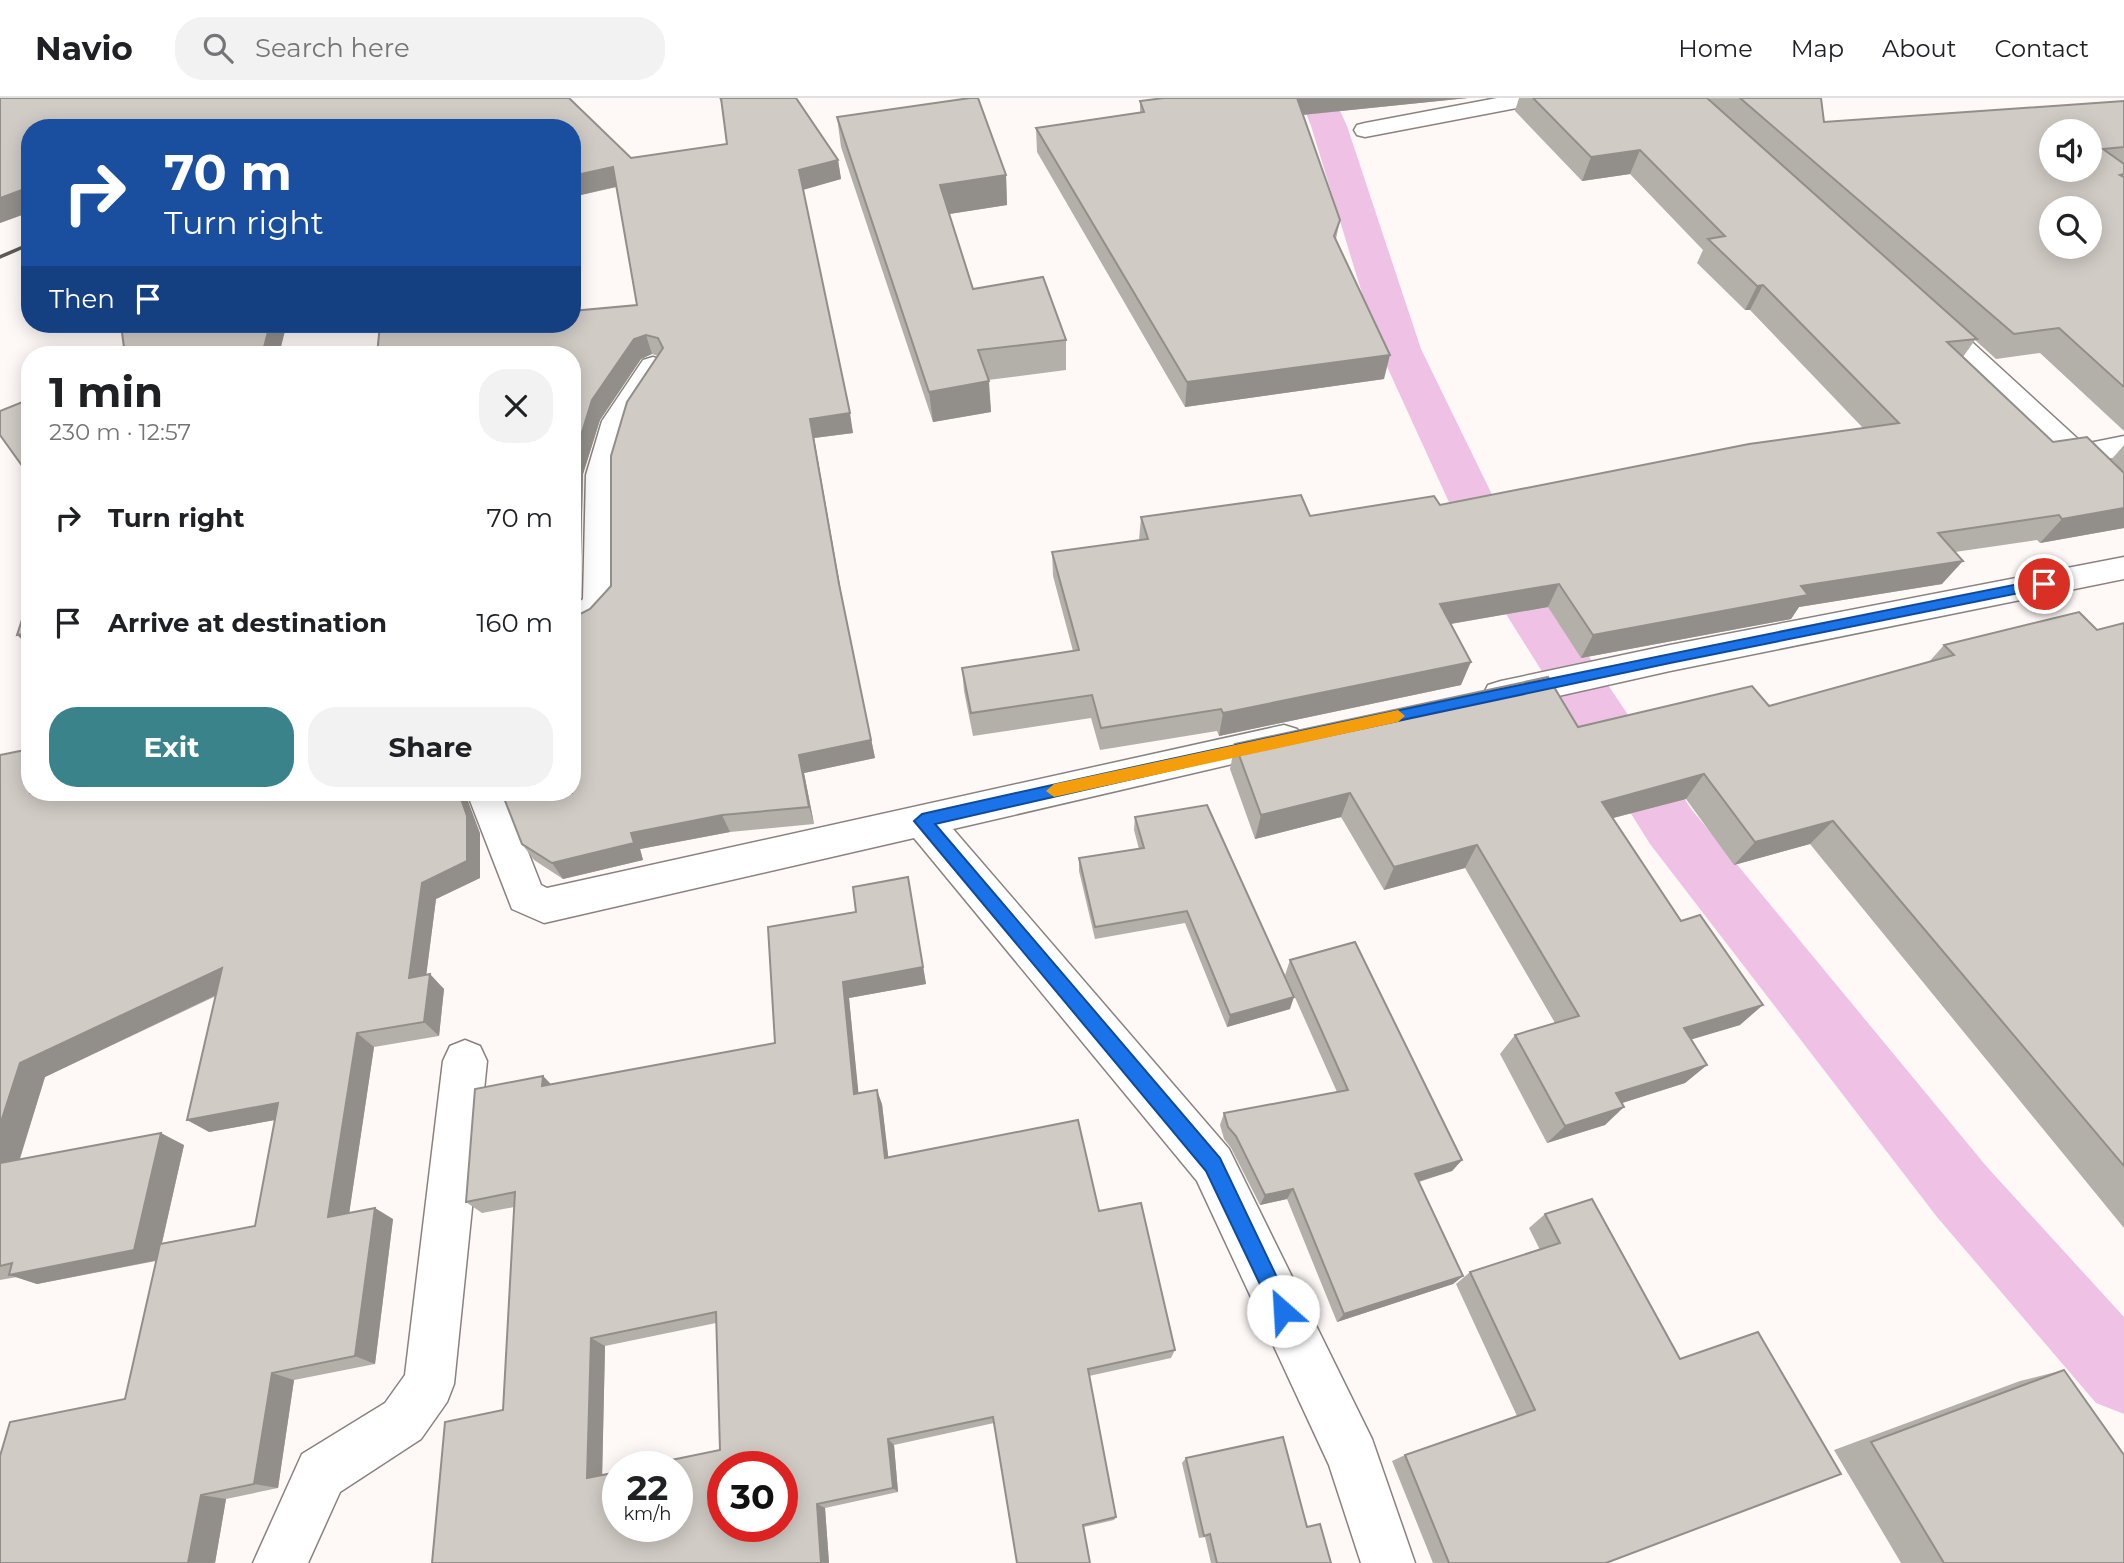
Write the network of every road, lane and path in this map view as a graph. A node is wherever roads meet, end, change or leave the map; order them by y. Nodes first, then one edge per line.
1 (1532, 98) edge
2 (1365, 130) dead end
3 (1914, 304) edge
4 (653, 366) edge
5 (2124, 446) edge
6 (2080, 454) junction
7 (2124, 498) edge
8 (2124, 568) edge
9 (581, 620) edge
10 (1474, 700) edge
11 (1313, 733) edge
12 (489, 801) edge
13 (922, 821) junction
14 (465, 1061) dead end
15 (280, 1563) edge
16 (1388, 1563) edge

1 - 2 street
3 - 6 street
4 - 9 street
5 - 6 street
6 - 7 street
8 - 10 street
11 - 13 street
12 - 13 street
13 - 16 street
14 - 15 street

